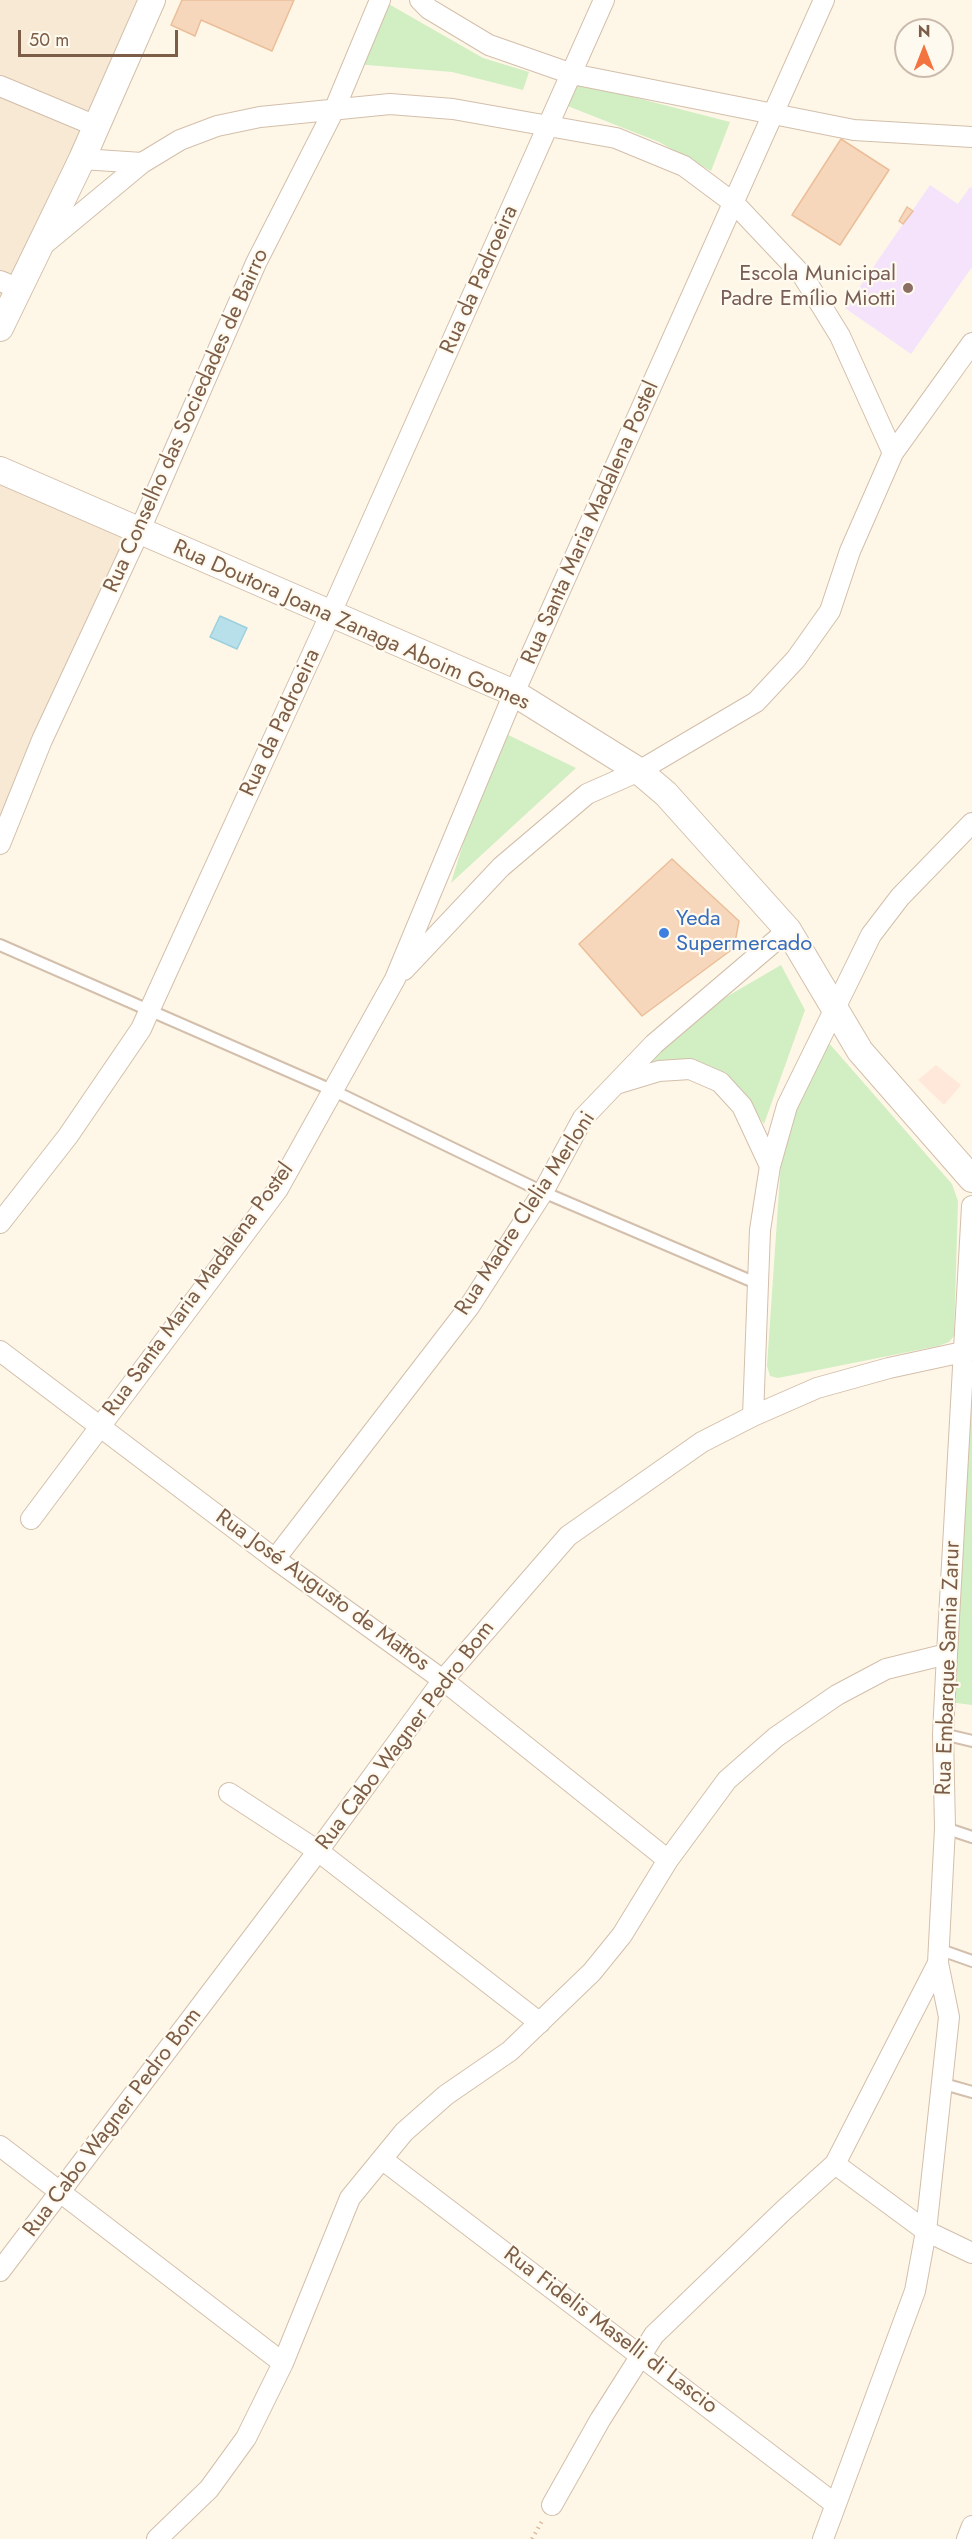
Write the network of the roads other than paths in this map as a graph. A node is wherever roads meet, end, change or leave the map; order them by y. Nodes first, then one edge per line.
1 (152, 0) edge
2 (380, 0) edge
3 (420, 0) edge
4 (604, 0) edge
5 (824, 0) edge
6 (572, 74) junction
7 (0, 86) edge
8 (335, 108) junction
9 (773, 114) junction
10 (96, 126) junction
11 (548, 126) junction
12 (972, 137) edge
13 (82, 159) junction
14 (142, 163) junction
15 (735, 204) junction
16 (36, 252) junction
17 (9, 285) edge
18 (0, 328) edge
19 (972, 343) edge
20 (893, 453) junction
21 (0, 470) edge
22 (139, 532) junction
23 (330, 615) junction
24 (514, 693) junction
25 (639, 771) junction
26 (972, 823) edge
27 (0, 844) edge
28 (788, 930) junction
29 (0, 945) edge
30 (395, 979) junction
31 (150, 1009) junction
32 (834, 1009) junction
33 (614, 1085) junction
34 (334, 1091) junction
35 (770, 1166) junction
36 (972, 1179) edge
37 (543, 1192) junction
38 (972, 1206) edge
39 (0, 1223) edge
40 (756, 1282) junction
41 (0, 1351) edge
42 (967, 1351) edge
43 (753, 1416) junction
44 (101, 1427) junction
45 (31, 1519) dead end
46 (275, 1559) junction
47 (947, 1654) junction
48 (443, 1680) junction
49 (943, 1734) junction
50 (972, 1741) edge
51 (228, 1793) dead end
52 (945, 1828) junction
53 (972, 1837) edge
54 (318, 1851) junction
55 (668, 1860) junction
56 (939, 1957) junction
57 (972, 1961) edge
58 (540, 2023) junction
59 (944, 2084) junction
60 (972, 2092) edge
61 (0, 2146) edge
62 (383, 2160) junction
63 (836, 2164) junction
64 (61, 2192) junction
65 (926, 2231) junction
66 (972, 2253) edge
67 (0, 2271) edge
68 (640, 2353) junction
69 (283, 2362) junction
70 (835, 2504) junction
71 (552, 2505) dead end
72 (972, 2526) edge
73 (158, 2539) edge
74 (823, 2539) edge
75 (967, 2539) edge

1 - 10 street
2 - 8 street, Rua Conselho das Sociedades de Bairro
3 - 6 street
4 - 6 street, Rua da Padroeira
5 - 9 street, Rua Santa Maria Madalena Postel
6 - 9 street
6 - 11 street, Rua da Padroeira
7 - 10 street
8 - 11 street
8 - 14 street
8 - 22 street, Rua Conselho das Sociedades de Bairro
9 - 12 street
9 - 15 street, Rua Santa Maria Madalena Postel
10 - 13 street
11 - 15 street
11 - 23 street, Rua da Padroeira
13 - 14 street
13 - 16 street
14 - 16 street
15 - 20 street
15 - 24 street, Rua Santa Maria Madalena Postel
16 - 17 street
17 - 18 street
19 - 20 street
20 - 25 street
21 - 22 street, Rua Doutora Joana Zanaga Aboim Gomes
22 - 23 street, Rua Doutora Joana Zanaga Aboim Gomes
22 - 27 street, Rua Conselho das Sociedades de Bairro
23 - 24 street, Rua Doutora Joana Zanaga Aboim Gomes
23 - 31 street, Rua da Padroeira
24 - 25 street, Rua Doutora Joana Zanaga Aboim Gomes
24 - 30 street, Rua Santa Maria Madalena Postel
25 - 28 street, Rua Doutora Joana Zanaga Aboim Gomes
25 - 30 street
26 - 32 street
28 - 32 street, Rua Doutora Joana Zanaga Aboim Gomes
28 - 33 street, Rua Madre Clelia Merloni
29 - 31 lane
30 - 34 street, Rua Santa Maria Madalena Postel
31 - 34 lane
31 - 39 street, Rua da Padroeira
32 - 35 street
32 - 36 street, Rua Doutora Joana Zanaga Aboim Gomes
33 - 35 street
33 - 37 street, Rua Madre Clelia Merloni
34 - 37 lane
34 - 44 street, Rua Santa Maria Madalena Postel
35 - 40 street
37 - 40 lane
37 - 46 street, Rua Madre Clelia Merloni
38 - 42 street, Rua Embarque Samia Zarur
40 - 43 street
41 - 44 street, Rua José Augusto de Mattos
42 - 43 street, Rua Cabo Wagner Pedro Bom
42 - 47 street, Rua Embarque Samia Zarur
43 - 48 street, Rua Cabo Wagner Pedro Bom
44 - 45 street, Rua Santa Maria Madalena Postel
44 - 46 street, Rua José Augusto de Mattos
46 - 48 street, Rua José Augusto de Mattos
47 - 49 street, Rua Embarque Samia Zarur
47 - 55 street
48 - 54 street, Rua Cabo Wagner Pedro Bom
48 - 55 street, Rua José Augusto de Mattos
49 - 50 lane
49 - 52 street, Rua Embarque Samia Zarur
51 - 54 street
52 - 53 lane
52 - 56 street, Rua Embarque Samia Zarur
54 - 58 street
54 - 64 street, Rua Cabo Wagner Pedro Bom
55 - 58 street
56 - 57 lane
56 - 59 street
56 - 63 street
58 - 62 street
59 - 60 lane
59 - 65 street
61 - 64 street
62 - 68 street, Rua Fidelis Maselli di Lascio
62 - 69 street
63 - 65 street
63 - 68 street
64 - 67 street, Rua Cabo Wagner Pedro Bom
64 - 69 street
65 - 66 street
65 - 70 street
68 - 70 street, Rua Fidelis Maselli di Lascio
68 - 71 street
69 - 73 street
70 - 74 street
72 - 75 street

